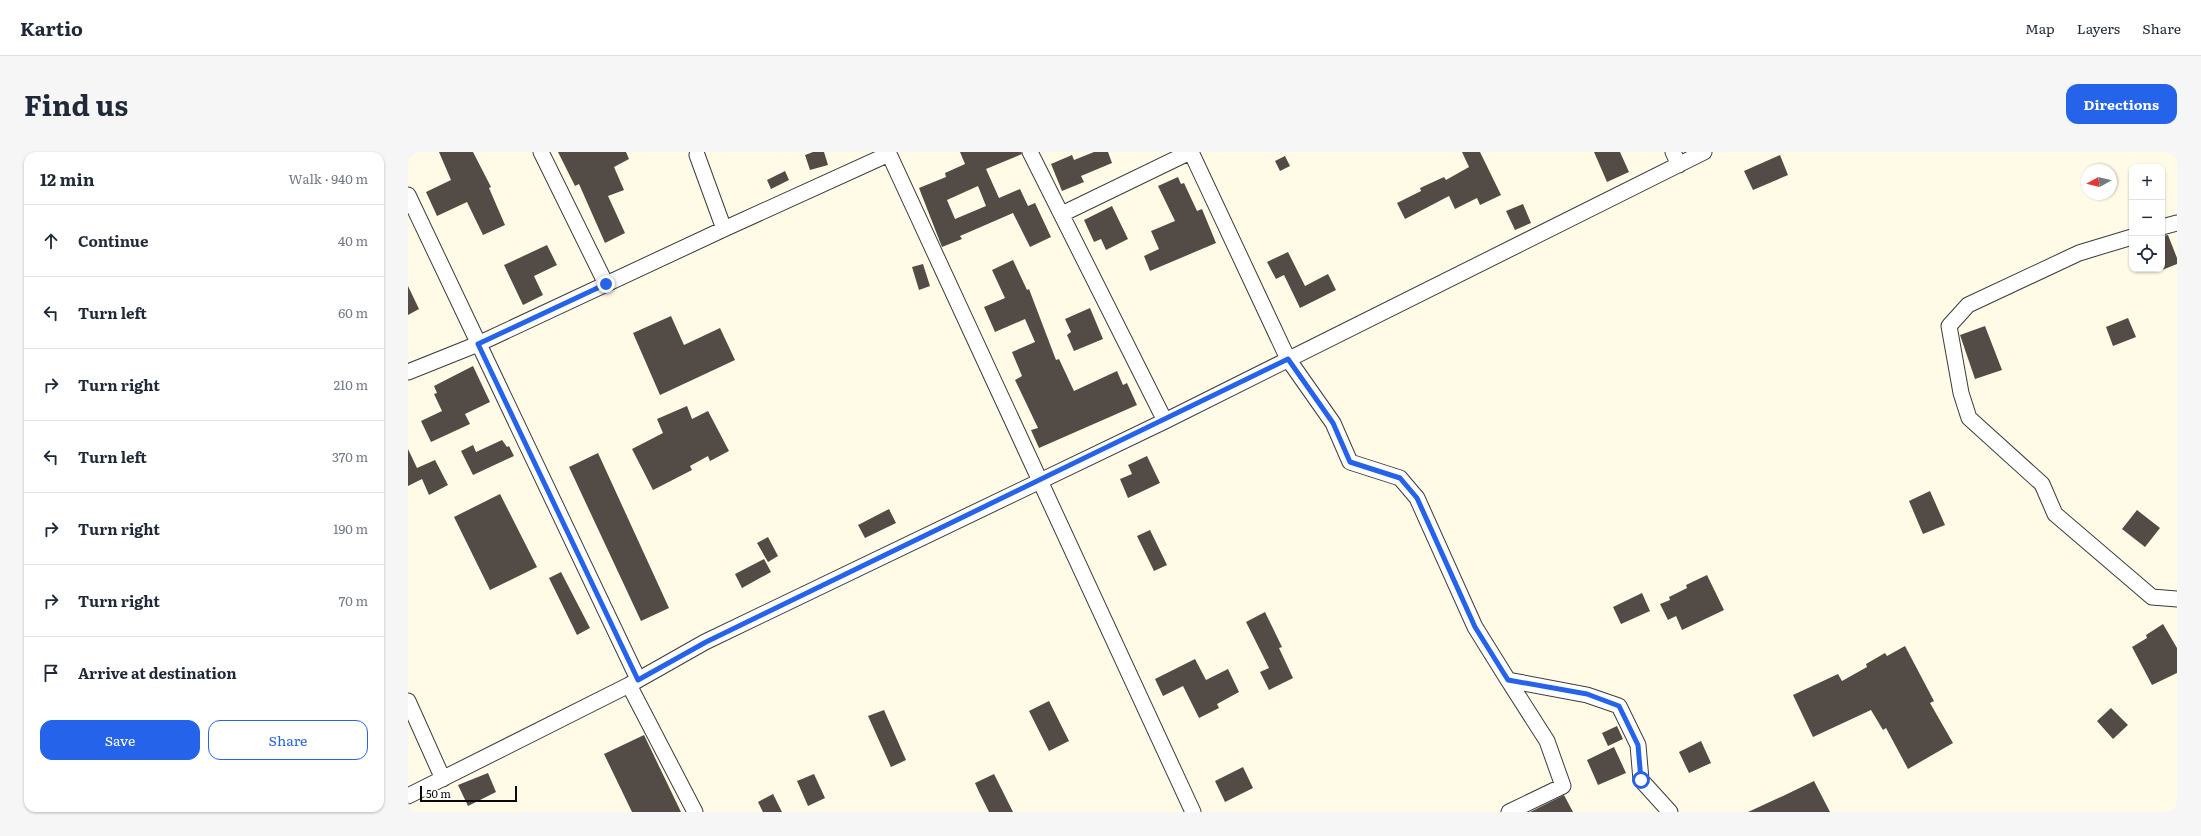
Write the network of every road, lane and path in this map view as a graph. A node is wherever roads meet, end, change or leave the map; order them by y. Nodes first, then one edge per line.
1 (540, 152) edge
2 (1030, 152) edge
3 (1190, 152) edge
4 (1704, 152) edge
5 (697, 155) dead end
6 (1676, 158) edge
7 (408, 195) edge
8 (1062, 214) junction
9 (2177, 223) edge
10 (2165, 227) edge
11 (724, 229) junction
12 (2129, 238) edge
13 (606, 284) junction
14 (478, 344) junction
15 (1288, 359) junction
16 (408, 372) edge
17 (1165, 421) junction
18 (1040, 480) junction
19 (2177, 599) edge
20 (1508, 680) junction
21 (633, 682) junction
22 (408, 701) edge
23 (443, 779) junction
24 (408, 796) edge
25 (695, 812) edge
26 (1193, 812) edge
27 (1510, 812) edge
28 (1670, 812) edge

1 - 13 street
2 - 8 street
3 - 8 street
3 - 15 street
4 - 6 street
5 - 11 street
6 - 15 street
7 - 14 street
8 - 17 street
9 - 10 street
11 - 13 street
11 - 18 street
12 - 19 street
13 - 14 street
14 - 16 street
14 - 21 street
15 - 17 street
15 - 20 street
17 - 18 street
18 - 21 street
18 - 26 street
20 - 27 street
20 - 28 street
21 - 23 street
21 - 25 street
22 - 23 street
23 - 24 street

